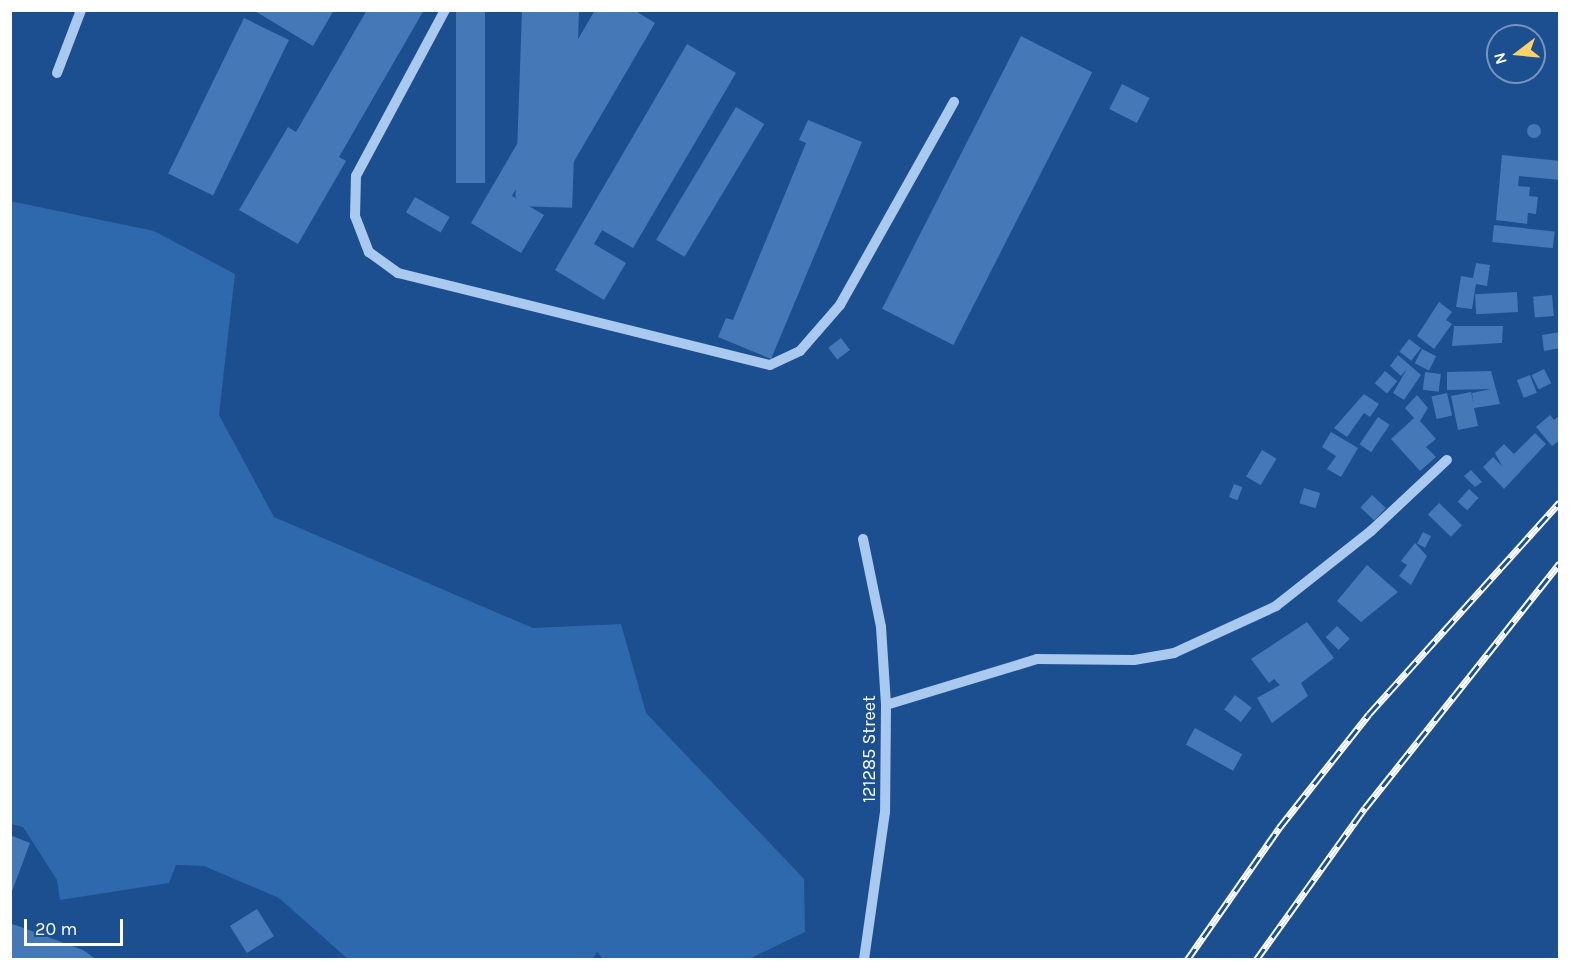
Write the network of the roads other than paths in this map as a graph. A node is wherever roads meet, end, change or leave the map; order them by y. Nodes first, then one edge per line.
1 (81, 10) edge
2 (445, 10) edge
3 (57, 72) dead end
4 (954, 102) dead end
5 (1447, 460) dead end
6 (863, 540) dead end
7 (886, 705) junction
8 (864, 960) edge

1 - 3 street
2 - 4 street
5 - 7 street
6 - 7 street, 121285 Street
7 - 8 street, 121285 Street

